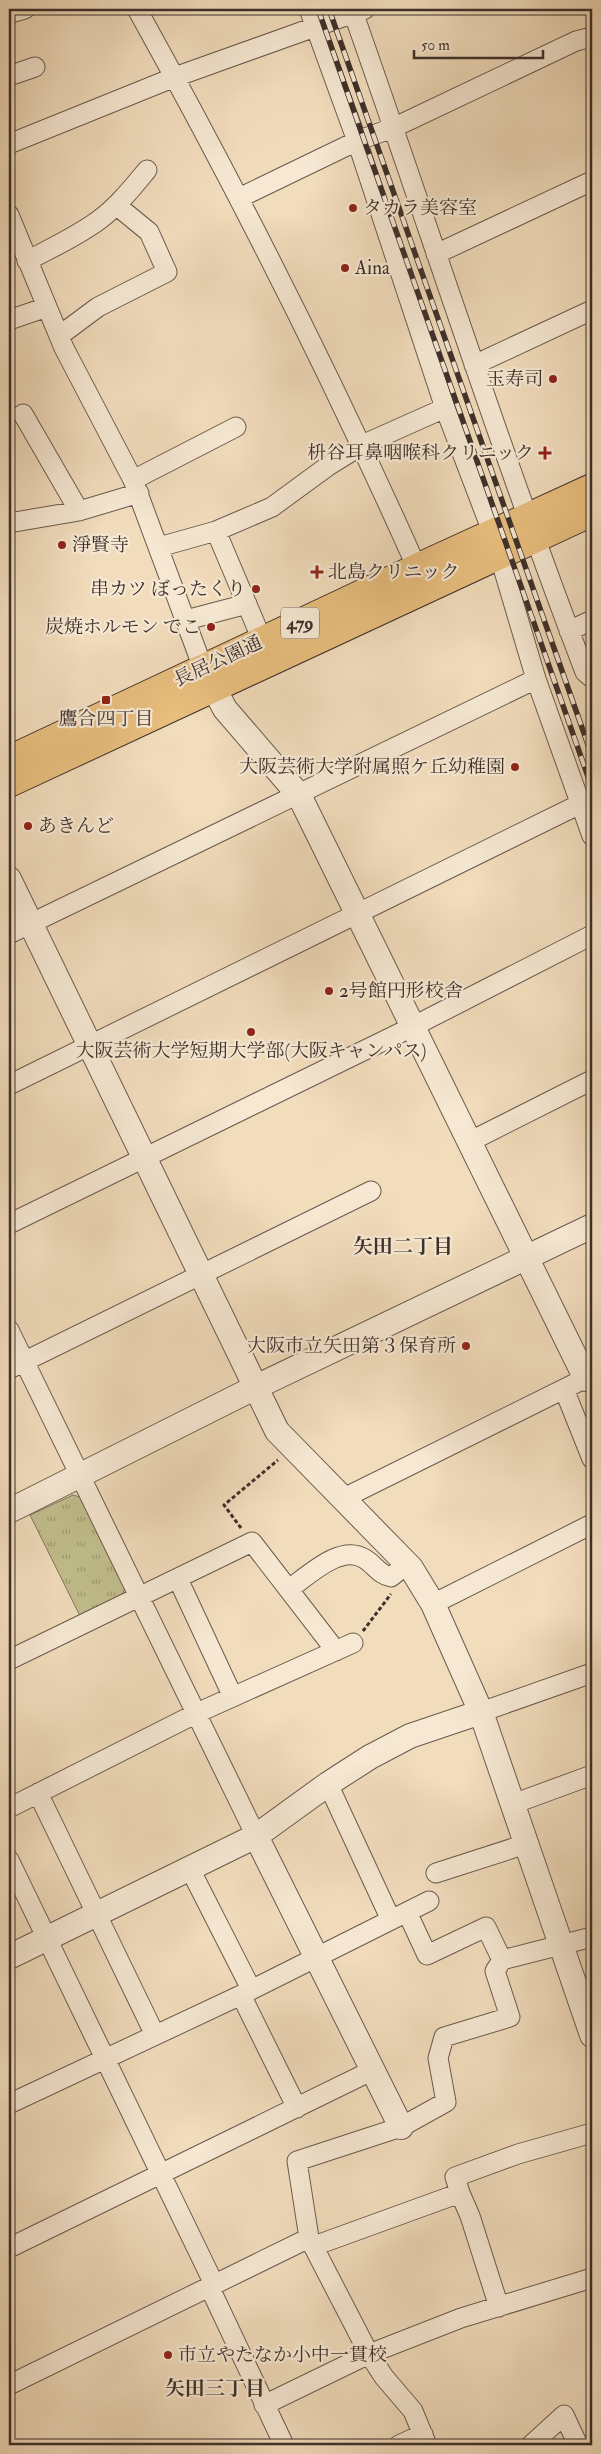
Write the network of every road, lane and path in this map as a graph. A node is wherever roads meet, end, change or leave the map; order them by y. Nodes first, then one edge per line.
1 (138, 9) edge
2 (309, 9) edge
3 (356, 10) edge
4 (316, 27) junction
5 (592, 37) edge
6 (35, 67) dead end
7 (9, 76) edge
8 (175, 77) junction
9 (395, 127) junction
10 (357, 142) junction
11 (9, 144) edge
12 (147, 170) dead end
13 (592, 181) edge
14 (239, 198) junction
15 (116, 205) junction
16 (9, 215) edge
17 (436, 254) junction
18 (27, 260) junction
19 (47, 307) junction
20 (592, 310) edge
21 (9, 320) edge
22 (59, 336) junction
23 (474, 366) junction
24 (445, 408) junction
25 (23, 414) dead end
26 (236, 428) dead end
27 (362, 445) junction
28 (136, 487) junction
29 (592, 488) edge
30 (79, 511) junction
31 (592, 512) edge
32 (9, 523) edge
33 (531, 529) junction
34 (216, 531) junction
35 (495, 545) junction
36 (158, 547) junction
37 (417, 568) junction
38 (247, 604) junction
39 (186, 620) junction
40 (592, 620) edge
41 (569, 631) junction
42 (262, 640) junction
43 (208, 678) junction
44 (592, 678) edge
45 (536, 679) junction
46 (10, 762) edge
47 (299, 795) junction
48 (580, 804) junction
49 (592, 836) edge
50 (9, 879) edge
51 (357, 914) junction
52 (30, 923) junction
53 (9, 934) edge
54 (592, 935) edge
55 (412, 1027) junction
56 (88, 1046) junction
57 (592, 1080) edge
58 (9, 1085) edge
59 (469, 1142) junction
60 (144, 1159) junction
61 (371, 1192) dead end
62 (9, 1224) edge
63 (592, 1226) edge
64 (526, 1258) junction
65 (201, 1275) junction
66 (9, 1330) edge
67 (17, 1365) edge
68 (589, 1377) edge
69 (256, 1387) junction
70 (564, 1389) junction
71 (293, 1447) junction
72 (592, 1459) edge
73 (80, 1475) junction
74 (344, 1498) junction
75 (9, 1511) edge
76 (592, 1524) edge
77 (252, 1542) junction
78 (409, 1566) junction
79 (178, 1578) junction
80 (289, 1589) junction
81 (141, 1597) junction
82 (433, 1604) junction
83 (345, 1647) junction
84 (9, 1660) edge
85 (592, 1672) edge
86 (233, 1697) junction
87 (482, 1712) junction
88 (197, 1713) junction
89 (592, 1775) edge
90 (328, 1784) junction
91 (38, 1793) junction
92 (513, 1804) junction
93 (9, 1808) edge
94 (256, 1836) junction
95 (526, 1844) junction
96 (9, 1860) edge
97 (190, 1869) junction
98 (436, 1873) dead end
99 (429, 1902) dead end
100 (98, 1914) junction
101 (399, 1916) junction
102 (47, 1938) junction
103 (592, 1938) edge
104 (560, 1944) junction
105 (318, 1956) junction
106 (9, 1957) edge
107 (502, 1960) junction
108 (246, 1992) junction
109 (154, 2035) junction
110 (592, 2035) edge
111 (104, 2058) junction
112 (373, 2070) junction
113 (9, 2104) edge
114 (297, 2108) junction
115 (401, 2127) junction
116 (592, 2133) edge
117 (160, 2173) junction
118 (460, 2193) junction
119 (311, 2242) junction
120 (9, 2248) edge
121 (592, 2278) edge
122 (212, 2285) junction
123 (499, 2307) junction
124 (369, 2354) junction
125 (9, 2385) edge
126 (264, 2405) junction
127 (592, 2438) edge
128 (425, 2440) edge
129 (284, 2445) edge
130 (399, 2445) edge
131 (530, 2445) edge
132 (578, 2445) edge
133 (582, 2445) edge

1 - 8 street
2 - 4 street
3 - 4 street
3 - 9 street
4 - 8 street
4 - 10 street
5 - 9 street
6 - 7 street
8 - 11 street
8 - 14 street
9 - 10 street
9 - 17 street
10 - 14 street
10 - 24 street
12 - 15 street
13 - 17 street
14 - 27 street
15 - 18 street
15 - 22 street
16 - 18 street
17 - 23 street
18 - 19 street
19 - 21 street
19 - 22 street
20 - 23 street
22 - 28 street
23 - 33 street
24 - 27 street
24 - 35 street
25 - 30 street
26 - 28 street
27 - 34 street
27 - 37 street
28 - 30 street
28 - 36 street
29 - 33 highway, 長居公園通 / 479
30 - 32 street
31 - 33 highway, 長居公園通 / 479
33 - 35 highway, 長居公園通 / 479
33 - 41 street
34 - 36 street
34 - 38 street
35 - 37 highway, 長居公園通 / 479
35 - 43 highway, 長居公園通 / 479
35 - 45 street
36 - 39 street
37 - 42 highway, 長居公園通 / 479
38 - 39 street
38 - 42 street
39 - 43 street
40 - 41 street
41 - 44 street
42 - 43 highway, 長居公園通 / 479
43 - 46 highway, 長居公園通 / 479
43 - 47 street
45 - 47 street
45 - 48 street
47 - 51 street
47 - 52 street
48 - 49 street
48 - 51 street
50 - 52 street
51 - 55 street
51 - 56 street
52 - 53 street
52 - 56 street
54 - 55 street
55 - 59 street
55 - 60 street
56 - 58 street
56 - 60 street
57 - 59 street
59 - 64 street
60 - 62 street
60 - 65 street
61 - 65 street
63 - 64 street
64 - 68 street
64 - 69 street
65 - 67 street
65 - 69 street
66 - 67 street
67 - 73 street
68 - 70 street
69 - 71 street
69 - 73 street
70 - 72 street
70 - 74 street
71 - 74 street
71 - 77 path
73 - 75 street
73 - 81 street
74 - 78 street
76 - 82 street
77 - 79 street
77 - 80 street
78 - 80 street
78 - 82 street
78 - 83 path
79 - 81 street
79 - 86 street
80 - 83 street
81 - 84 street
81 - 88 street
82 - 87 street
83 - 86 street
85 - 87 street
86 - 88 street
87 - 90 street
87 - 92 street
88 - 91 street
88 - 94 street
89 - 92 street
90 - 94 street
90 - 101 street
91 - 93 street
91 - 100 street
92 - 95 street
94 - 97 street
94 - 105 street
95 - 98 street
95 - 104 street
96 - 102 street
97 - 100 street
97 - 108 street
99 - 101 street
100 - 102 street
100 - 109 street
101 - 105 street
101 - 107 street
102 - 106 street
102 - 111 street
103 - 104 street
104 - 107 street
104 - 110 street
105 - 108 street
105 - 112 street
107 - 115 street
108 - 109 street
108 - 114 street
109 - 111 street
111 - 113 street
111 - 117 street
112 - 114 street
112 - 115 street
114 - 117 street
115 - 119 street
116 - 118 street
117 - 120 street
117 - 122 street
118 - 119 street
118 - 123 street
119 - 122 street
119 - 124 street
121 - 123 street
122 - 125 street
122 - 126 street
123 - 124 street
124 - 126 street
124 - 128 street
126 - 129 street
127 - 133 street
128 - 130 street
131 - 132 street

